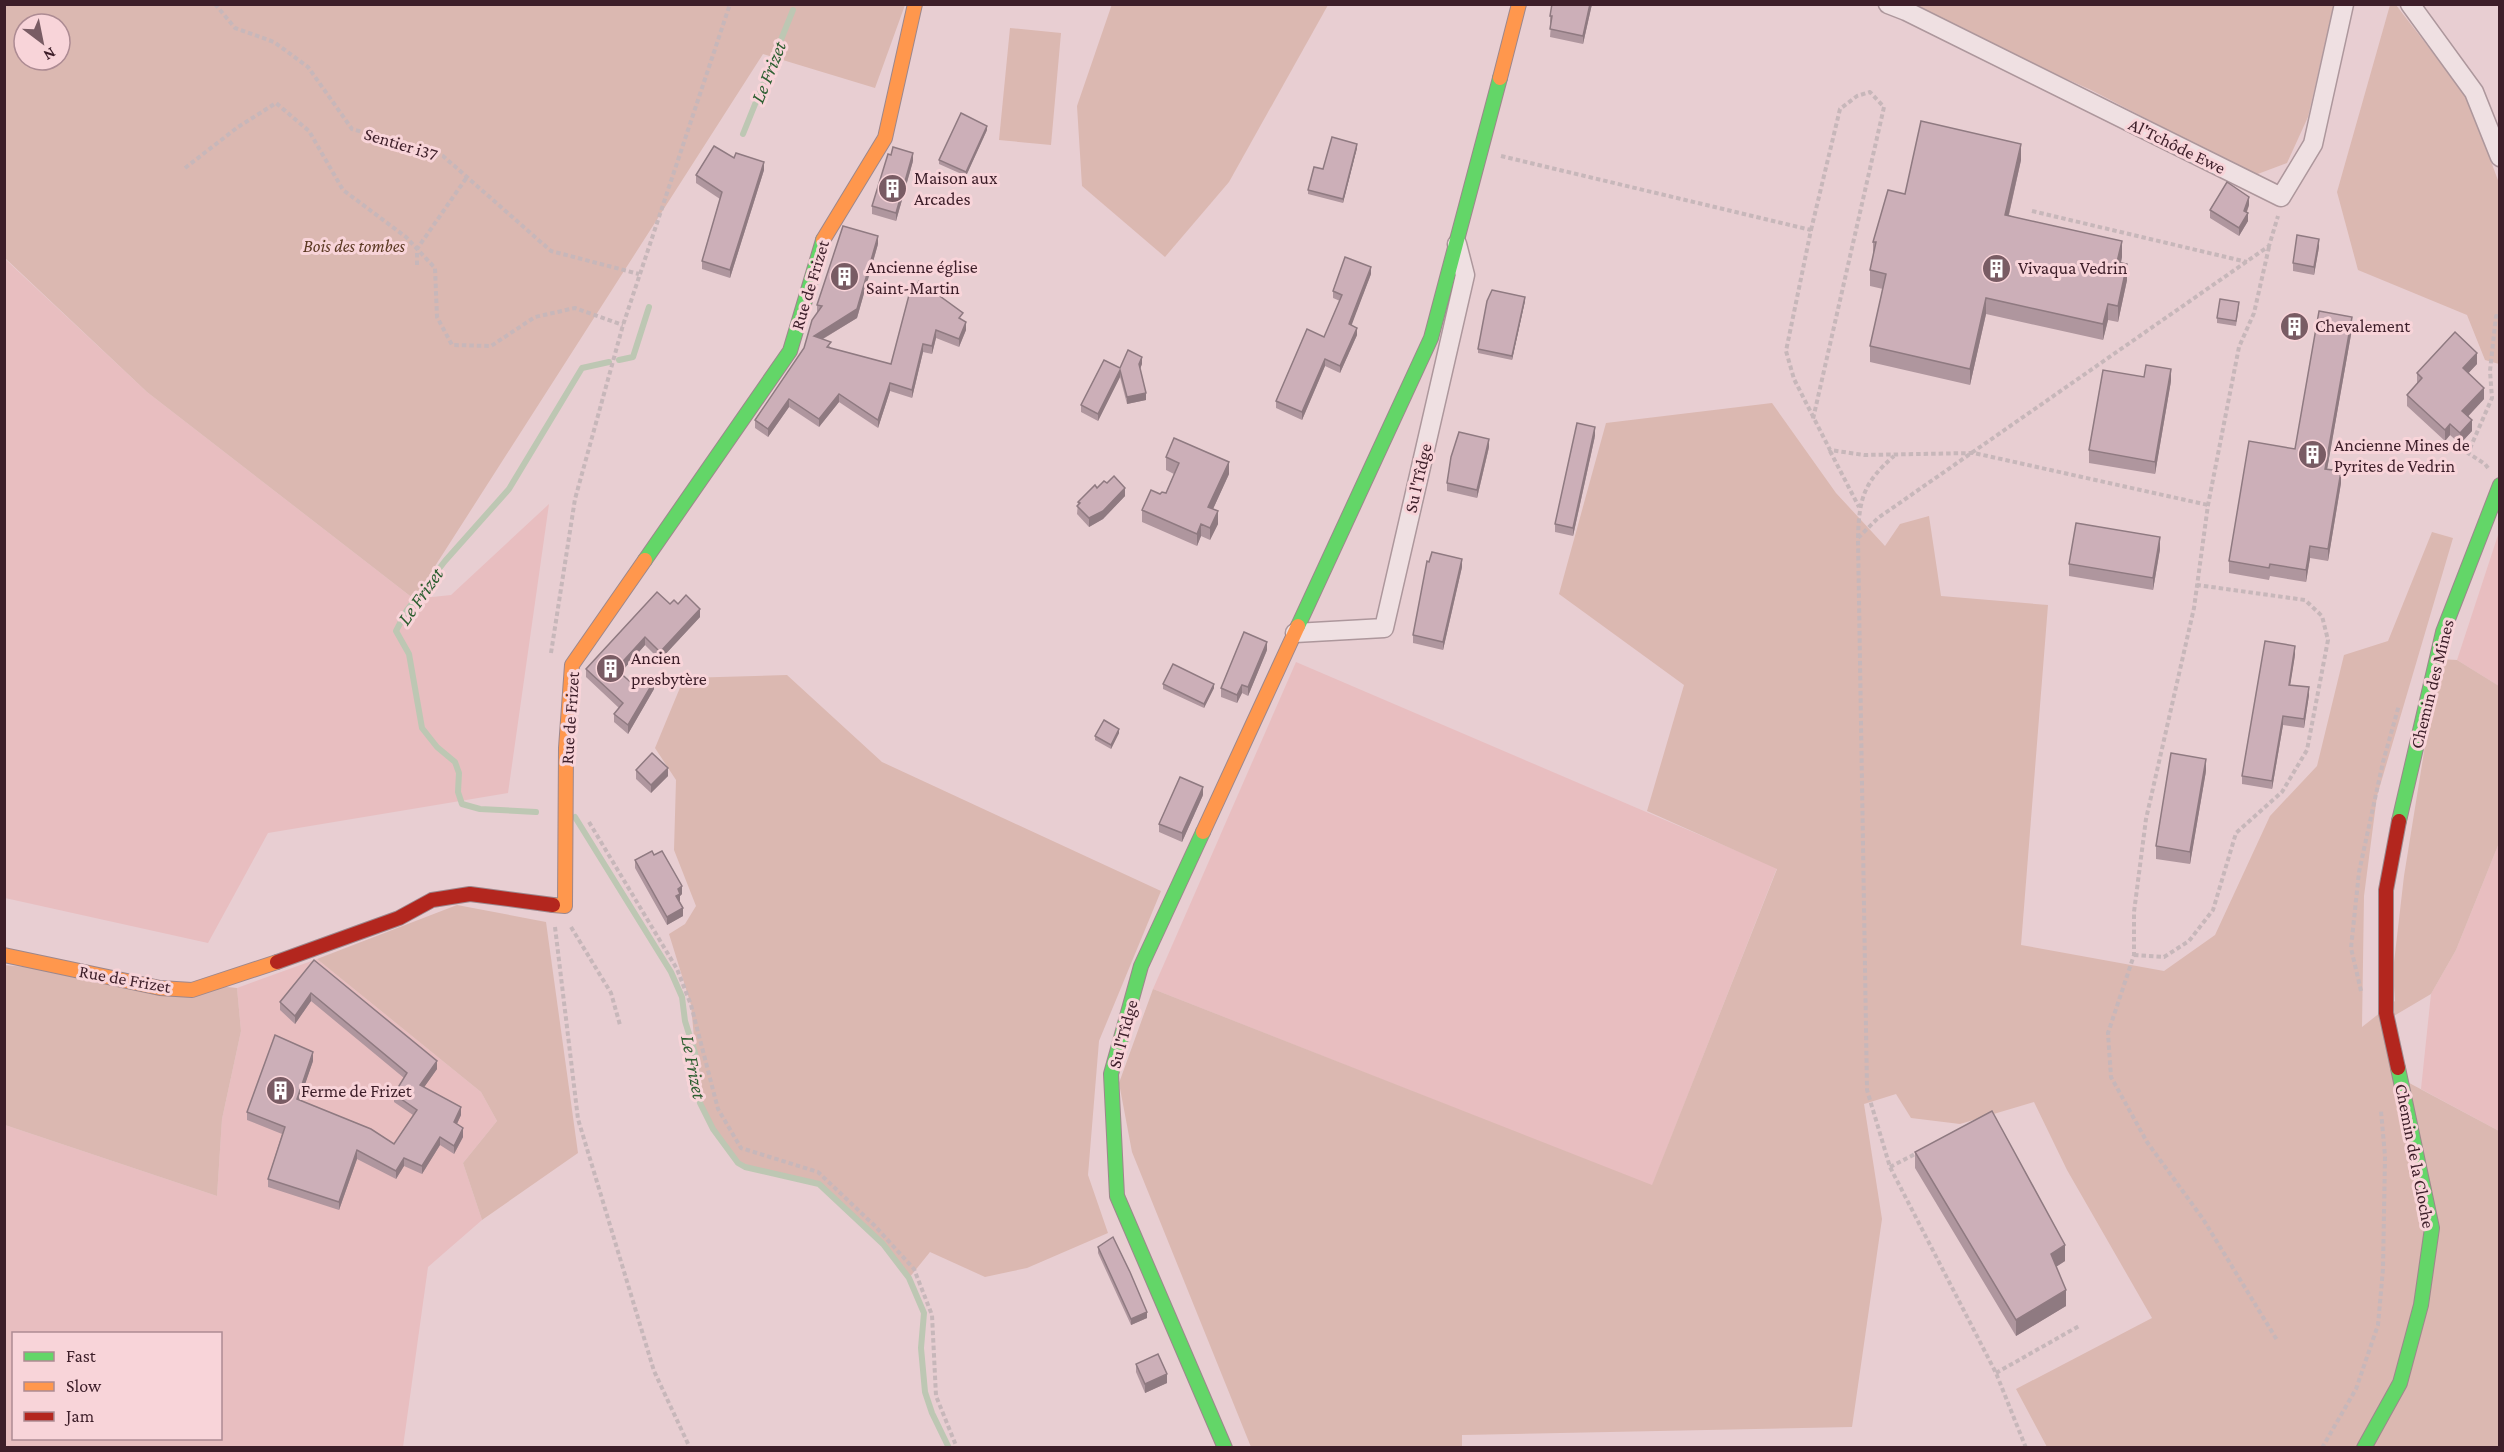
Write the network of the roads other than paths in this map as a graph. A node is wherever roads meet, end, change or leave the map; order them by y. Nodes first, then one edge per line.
1 (915, 4) edge
2 (1519, 4) edge
3 (1888, 4) edge
4 (2344, 4) edge
5 (2410, 4) edge
6 (2499, 157) edge
7 (1456, 241) junction
8 (2495, 479) edge
9 (1295, 633) junction
10 (2386, 890) joint
11 (4, 955) edge
12 (1225, 1448) edge
13 (2364, 1448) edge

1 - 11 street, Rue de Frizet
2 - 7 street, Su l'Tîdge
3 - 4 street, Al'Tchôde Ewe
5 - 6 street
7 - 9 street, Su l'Tîdge
7 - 9 street, Su l'Tîdge
8 - 10 street, Chemin des Mines
9 - 12 street, Su l'Tîdge
10 - 13 street, Chemin de la Cloche

